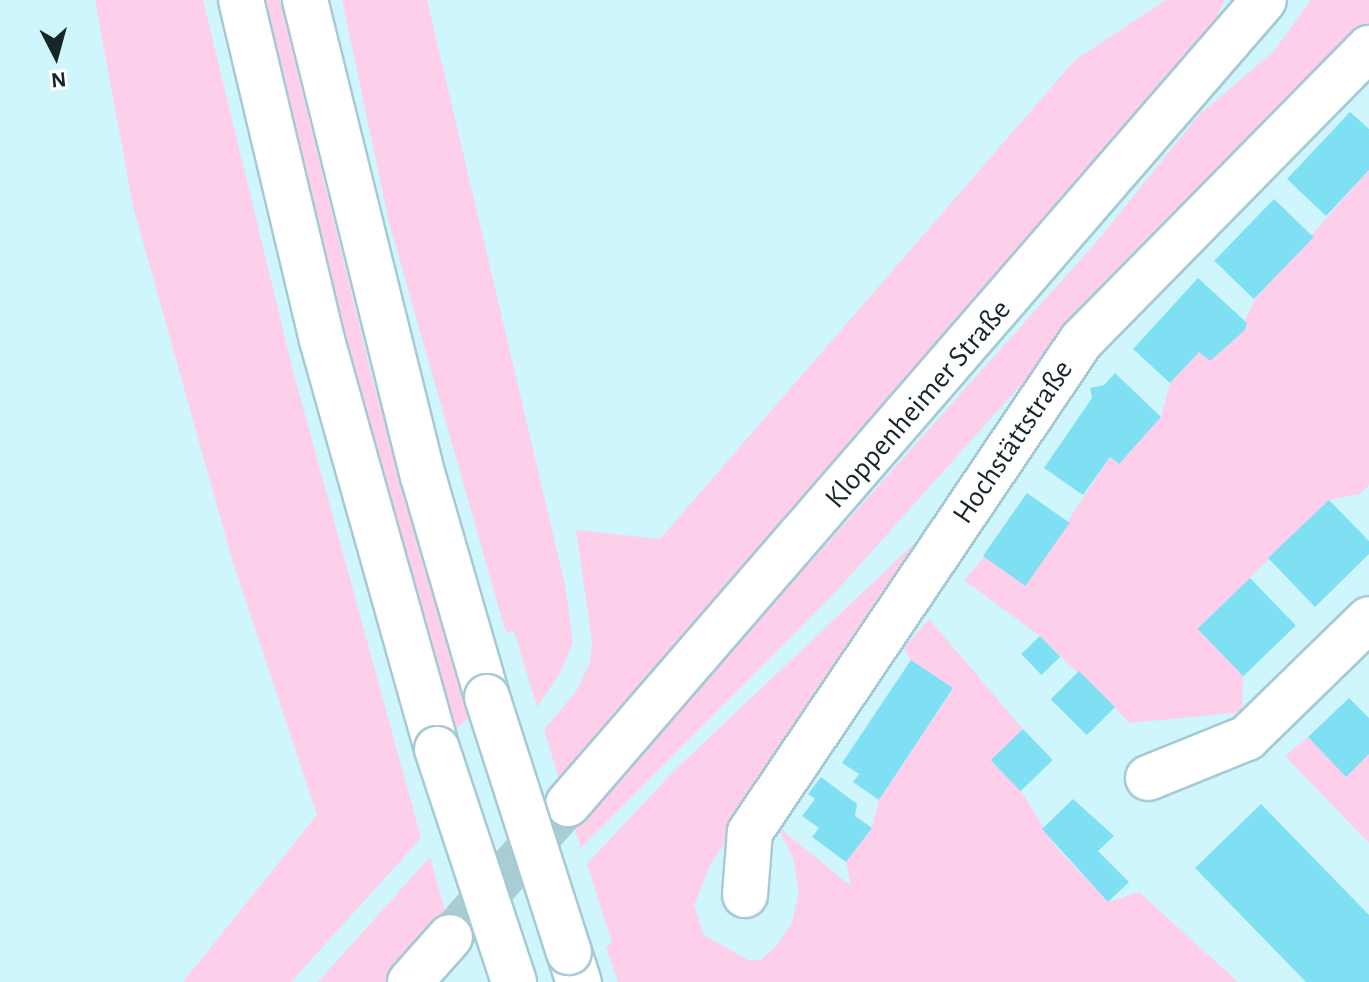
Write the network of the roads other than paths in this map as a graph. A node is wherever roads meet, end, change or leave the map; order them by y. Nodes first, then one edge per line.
1 (241, 0) edge
2 (305, 0) edge
3 (1264, 0) edge
4 (1369, 48) edge
5 (1369, 619) edge
6 (1148, 778) dead end
7 (568, 804) tunnel mouth
8 (745, 895) dead end
9 (450, 937) tunnel mouth
10 (574, 967) edge
11 (410, 982) edge
12 (514, 982) edge

1 - 12 main road, bridge
2 - 10 main road, bridge
3 - 7 main road, Kloppenheimer Straße
4 - 8 main road, Hochstättstraße
5 - 6 main road
9 - 11 main road

